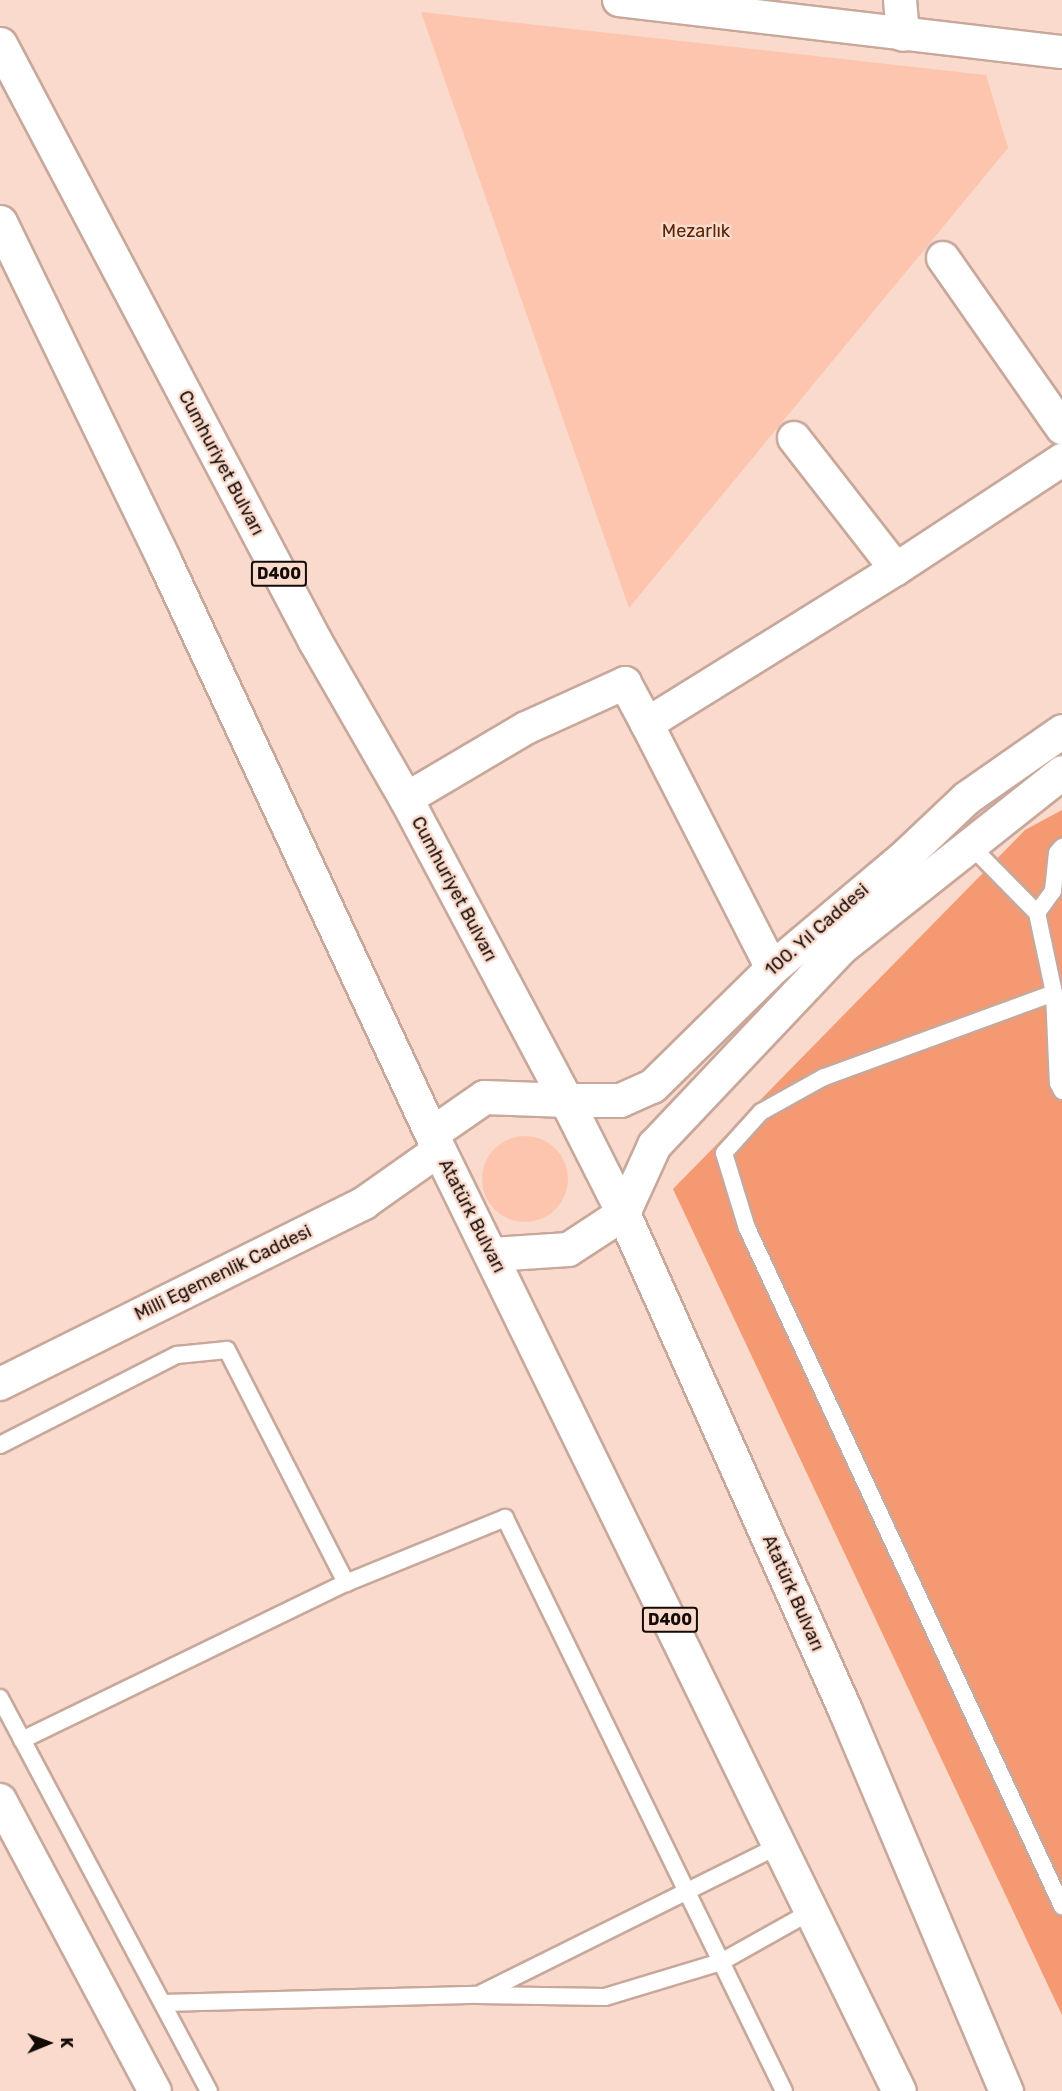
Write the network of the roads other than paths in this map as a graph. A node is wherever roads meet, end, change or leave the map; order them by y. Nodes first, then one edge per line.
1 (619, 0) edge
2 (900, 0) edge
3 (681, 4) edge
4 (903, 35) junction
5 (0, 45) edge
6 (1062, 52) edge
7 (0, 222) edge
8 (943, 258) dead end
9 (1062, 428) edge
10 (794, 438) dead end
11 (1062, 460) edge
12 (896, 569) junction
13 (647, 723) junction
14 (1062, 731) edge
15 (1062, 772) edge
16 (406, 799) junction
17 (969, 844) junction
18 (1062, 848) edge
19 (1036, 913) junction
20 (772, 968) junction
21 (1054, 993) junction
22 (1062, 1091) edge
23 (566, 1100) junction
24 (435, 1141) junction
25 (623, 1213) junction
26 (492, 1254) junction
27 (0, 1384) edge
28 (0, 1445) edge
29 (346, 1583) junction
30 (0, 1698) edge
31 (22, 1740) junction
32 (0, 1800) edge
33 (780, 1845) junction
34 (688, 1892) junction
35 (1062, 1906) edge
36 (812, 1911) junction
37 (721, 1962) junction
38 (478, 1995) junction
39 (163, 2003) junction
40 (155, 2091) edge
41 (209, 2091) edge
42 (784, 2091) edge
43 (899, 2091) edge
44 (1006, 2091) edge

1 - 3 street
2 - 4 street
3 - 4 street
4 - 6 street
5 - 16 main road, Cumhuriyet Bulvarı / D400
7 - 24 main road, D400
8 - 9 street
10 - 12 street
11 - 12 street
12 - 13 street
13 - 16 street
13 - 20 street
14 - 20 main road, 100. Yıl Caddesi
15 - 17 main road, 100. Yıl Caddesi
16 - 23 main road, Cumhuriyet Bulvarı / D400
17 - 19 lane
17 - 25 main road, 100. Yıl Caddesi
18 - 19 lane
19 - 21 lane
20 - 23 main road, 100. Yıl Caddesi
21 - 22 lane
21 - 35 lane
23 - 24 main road
23 - 25 main road, Atatürk Bulvarı / D400
24 - 26 main road, Atatürk Bulvarı / D400
24 - 27 street, Milli Egemenlik Caddesi
25 - 26 main road
25 - 44 main road, Atatürk Bulvarı / D400
26 - 33 main road, Atatürk Bulvarı / D400
28 - 29 lane
29 - 31 lane
29 - 34 lane
30 - 31 lane
31 - 39 lane
32 - 40 street
33 - 34 lane
33 - 36 main road, Atatürk Bulvarı / D400
34 - 37 lane
34 - 38 lane
36 - 37 lane
36 - 43 main road, Atatürk Bulvarı / D400
37 - 38 lane
37 - 42 lane
38 - 39 lane
39 - 41 lane

